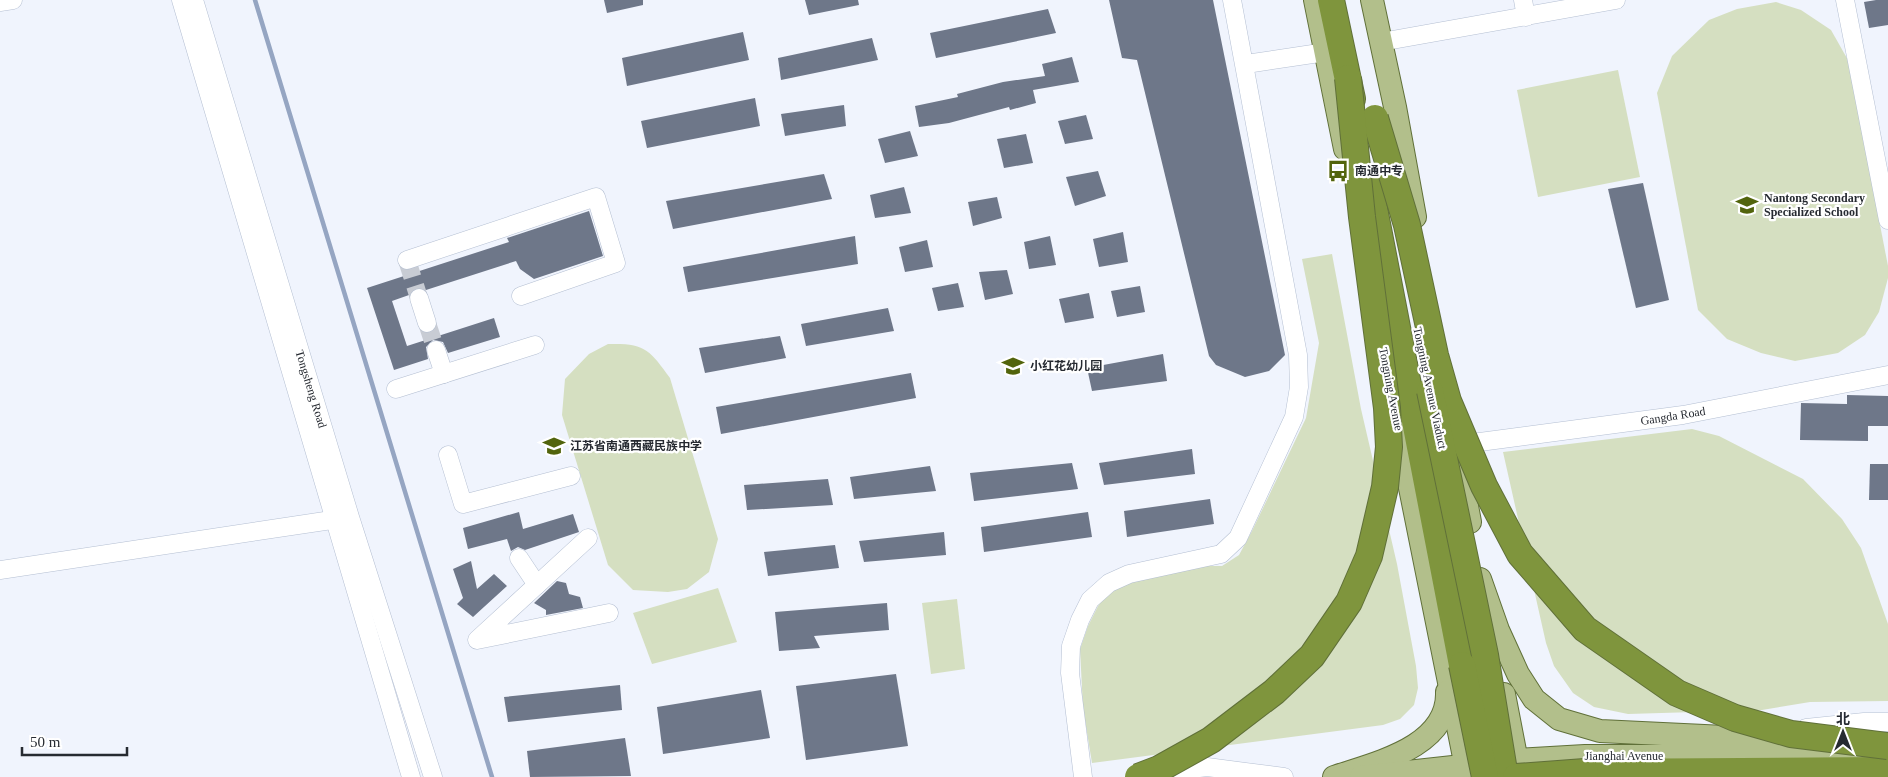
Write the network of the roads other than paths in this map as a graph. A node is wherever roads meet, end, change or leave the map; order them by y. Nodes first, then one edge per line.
1 (13, 0) edge
2 (181, 0) edge
3 (194, 0) edge
4 (1232, 0) edge
5 (1315, 0) edge
6 (1331, 0) edge
7 (1349, 0) edge
8 (1372, 0) edge
9 (1616, 0) edge
10 (1845, 0) edge
11 (0, 2) edge
12 (1525, 9) edge
13 (1381, 42) junction
14 (1326, 52) junction
15 (1246, 64) junction
16 (1348, 78) junction
17 (1374, 118) junction
18 (1886, 199) edge
19 (1888, 220) edge
20 (407, 260) dead end
21 (521, 296) dead end
22 (419, 298) tunnel mouth
23 (427, 323) tunnel mouth
24 (534, 345) dead end
25 (436, 350) tunnel mouth
26 (444, 374) junction
27 (1888, 375) edge
28 (396, 389) dead end
29 (1456, 445) junction
30 (448, 455) dead end
31 (571, 476) dead end
32 (342, 518) junction
33 (588, 538) dead end
34 (519, 558) dead end
35 (0, 570) edge
36 (1480, 579) junction
37 (536, 585) junction
38 (609, 614) dead end
39 (1464, 659) junction
40 (1888, 722) edge
41 (1725, 737) junction
42 (1888, 746) edge
43 (1688, 756) junction
44 (1847, 756) junction
45 (1888, 756) edge
46 (1888, 770) edge
47 (1473, 774) edge
48 (1515, 774) edge
49 (411, 777) edge
50 (433, 777) edge
51 (1083, 777) edge
52 (1129, 777) edge
53 (1138, 777) edge
54 (1284, 777) edge
55 (1334, 777) edge
56 (1362, 777) edge

1 - 11 street
2 - 32 street, Tongsheng Road
3 - 32 street, Tongsheng Road
4 - 15 street
5 - 14 main road, Tongning Avenue
6 - 16 highway, Tongning Avenue Viaduct
7 - 17 highway, Tongning Avenue Viaduct
8 - 13 main road
9 - 12 street
10 - 18 street
12 - 13 street
13 - 29 main road
14 - 15 street
14 - 39 main road, Tongning Avenue
15 - 51 street
16 - 39 highway, Tongning Avenue Viaduct, bridge
16 - 53 highway, bridge
17 - 39 highway, Tongning Avenue Viaduct, bridge
17 - 42 highway, bridge
18 - 19 street
20 - 21 street
22 - 23 street
24 - 26 street
25 - 26 street
26 - 28 street
27 - 29 street, Gangda Road
29 - 36 main road
30 - 31 street
32 - 35 street
32 - 49 street, Tongsheng Road
32 - 50 street, Tongsheng Road
33 - 37 street
34 - 37 street
36 - 41 main road
36 - 48 main road
37 - 38 street
39 - 47 highway, bridge
39 - 48 highway, bridge
39 - 55 main road, Tongning Avenue
40 - 41 street
41 - 43 street
41 - 44 main road
43 - 44 main road, Jianghai Avenue
43 - 48 main road, Jianghai Avenue
44 - 45 main road, Jianghai Avenue
46 - 48 highway, bridge
47 - 48 main road, Jianghai Avenue
47 - 56 main road, Jianghai Avenue
52 - 54 street

